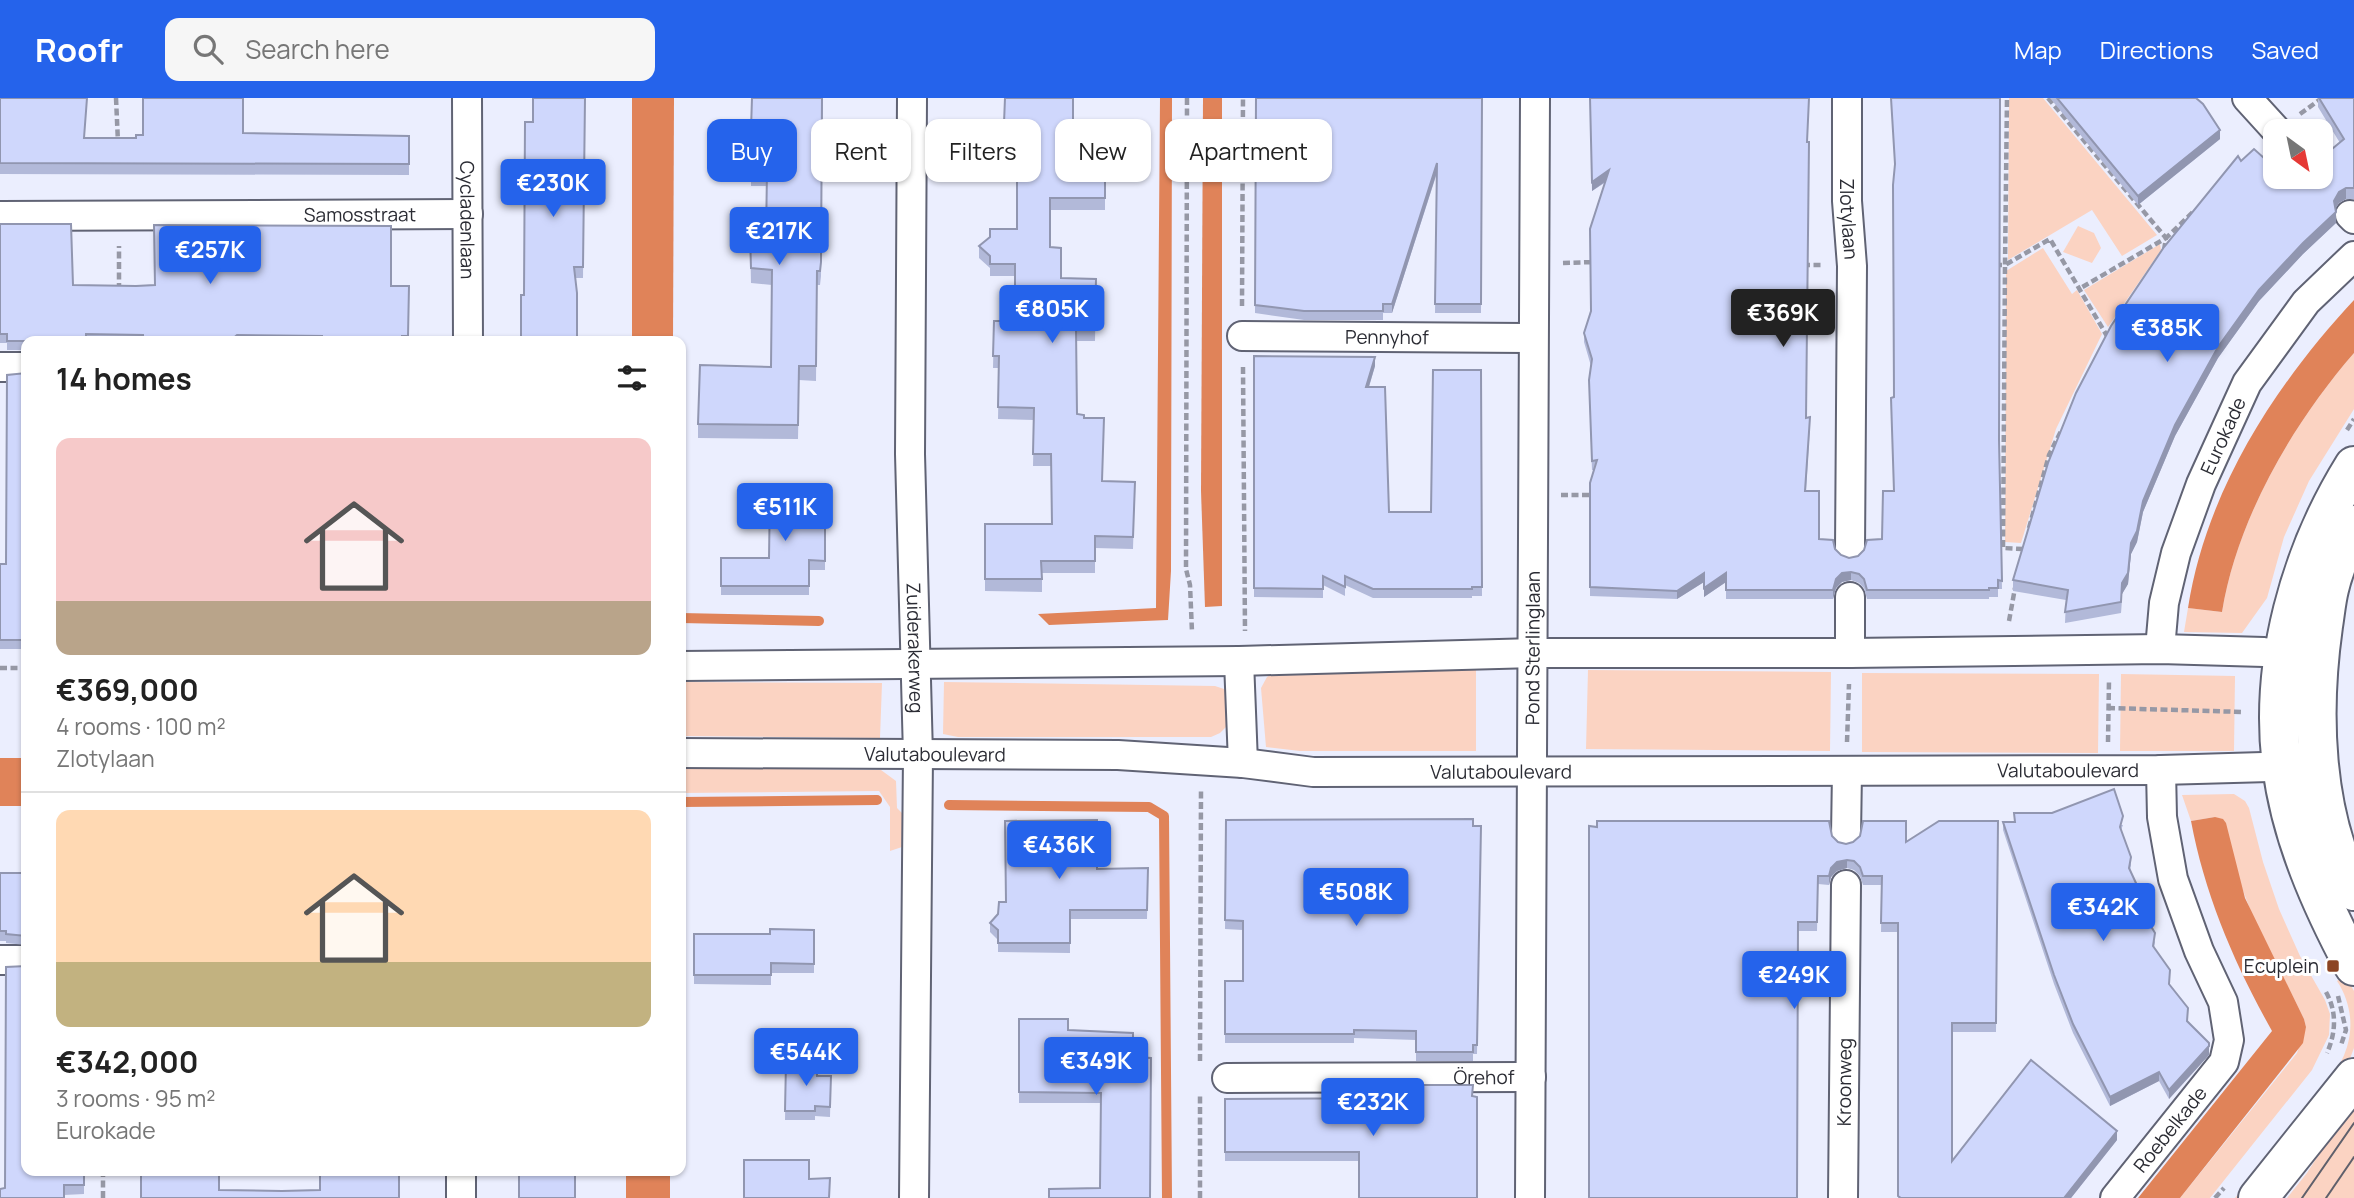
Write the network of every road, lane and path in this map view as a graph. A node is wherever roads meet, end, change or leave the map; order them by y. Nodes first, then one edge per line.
1 (467, 98) edge
2 (912, 98) edge
3 (1187, 98) edge
4 (1242, 98) edge
5 (1535, 98) edge
6 (1847, 98) edge
7 (2007, 98) edge
8 (2049, 98) edge
9 (2247, 98) edge
10 (2266, 119) edge
11 (2196, 209) edge
12 (468, 214) junction
13 (0, 216) edge
14 (2166, 238) junction
15 (2354, 256) edge
16 (2157, 260) edge
17 (1605, 262) edge
18 (1534, 265) junction
19 (2006, 265) junction
20 (2079, 289) junction
21 (2114, 325) edge
22 (2107, 335) junction
23 (468, 336) edge
24 (1242, 336) junction
25 (1533, 338) junction
26 (2101, 348) edge
27 (0, 367) edge
28 (21, 367) edge
29 (2066, 419) edge
30 (2354, 466) edge
31 (1532, 495) junction
32 (1601, 495) edge
33 (1990, 498) edge
34 (2004, 498) junction
35 (2354, 524) edge
36 (2026, 535) edge
37 (1850, 550) dead end
38 (2020, 562) edge
39 (2017, 576) edge
40 (1850, 597) dead end
41 (2161, 649) junction
42 (2109, 650) junction
43 (2006, 651) junction
44 (1532, 653) junction
45 (1850, 653) junction
46 (2302, 657) junction
47 (1243, 660) junction
48 (1194, 661) junction
49 (915, 665) junction
50 (686, 666) edge
51 (0, 668) edge
52 (21, 668) edge
53 (2108, 708) junction
54 (686, 753) edge
55 (918, 755) junction
56 (1201, 761) junction
57 (1243, 763) junction
58 (2320, 765) junction
59 (2265, 767) junction
60 (1531, 770) junction
61 (2107, 770) junction
62 (2161, 770) junction
63 (1847, 771) junction
64 (1846, 836) dead end
65 (1846, 885) dead end
66 (2354, 891) edge
67 (0, 960) edge
68 (21, 960) edge
69 (2337, 979) edge
70 (1200, 1061) dead end
71 (2339, 1063) edge
72 (1531, 1077) junction
73 (1227, 1078) dead end
74 (1200, 1089) dead end
75 (103, 1176) edge
76 (461, 1176) edge
77 (2244, 1189) edge
78 (103, 1198) edge
79 (461, 1198) edge
80 (914, 1198) edge
81 (1200, 1198) edge
82 (1530, 1198) edge
83 (1843, 1198) edge
84 (2115, 1198) edge
85 (2216, 1198) edge

1 - 12 street, Cycladenlaan
2 - 49 street, Zuiderakerweg
3 - 48 path
4 - 24 path
5 - 18 street, Pond Sterlinglaan
6 - 37 street, Zlotylaan
7 - 19 path
8 - 14 path
9 - 10 street
11 - 14 path
12 - 13 street, Samosstraat
12 - 23 street, Cycladenlaan
14 - 16 path
14 - 20 path
15 - 41 street, Eurokade
17 - 18 path
18 - 25 street, Pond Sterlinglaan
19 - 20 path
19 - 34 path
20 - 22 path
21 - 22 path
22 - 26 path
24 - 25 street, Pennyhof
24 - 47 path
25 - 31 street, Pond Sterlinglaan
27 - 28 street
29 - 36 path
30 - 46 main road
31 - 32 path
31 - 44 street, Pond Sterlinglaan
33 - 34 path
34 - 38 path
35 - 46 main road
39 - 43 path
40 - 45 street
41 - 42 street
41 - 46 street
42 - 43 street
42 - 53 path
43 - 45 street
44 - 45 street
44 - 47 street
44 - 60 street, Pond Sterlinglaan
45 - 63 path
46 - 58 main road
46 - 59 main road
47 - 48 street
47 - 57 street
48 - 49 street
49 - 50 street
49 - 55 street, Zuiderakerweg
51 - 52 path
53 - 59 path
53 - 61 path
54 - 55 street, Valutaboulevard
55 - 56 street, Valutaboulevard
55 - 80 street, Zuiderakerweg
56 - 57 street, Valutaboulevard
56 - 70 path
57 - 60 street, Valutaboulevard
58 - 59 street, Valutaboulevard
58 - 66 main road
59 - 62 street, Valutaboulevard
59 - 69 main road
60 - 63 street, Valutaboulevard
60 - 72 street, Pond Sterlinglaan
61 - 62 street, Valutaboulevard
61 - 63 street, Valutaboulevard
62 - 84 street, Roebelkade
63 - 64 street
65 - 83 street, Kroonweg
67 - 68 street
69 - 71 path
69 - 71 path
71 - 77 main road
72 - 73 street, Örehof
72 - 82 street, Pond Sterlinglaan
74 - 81 path
75 - 78 path
76 - 79 street
77 - 85 path

